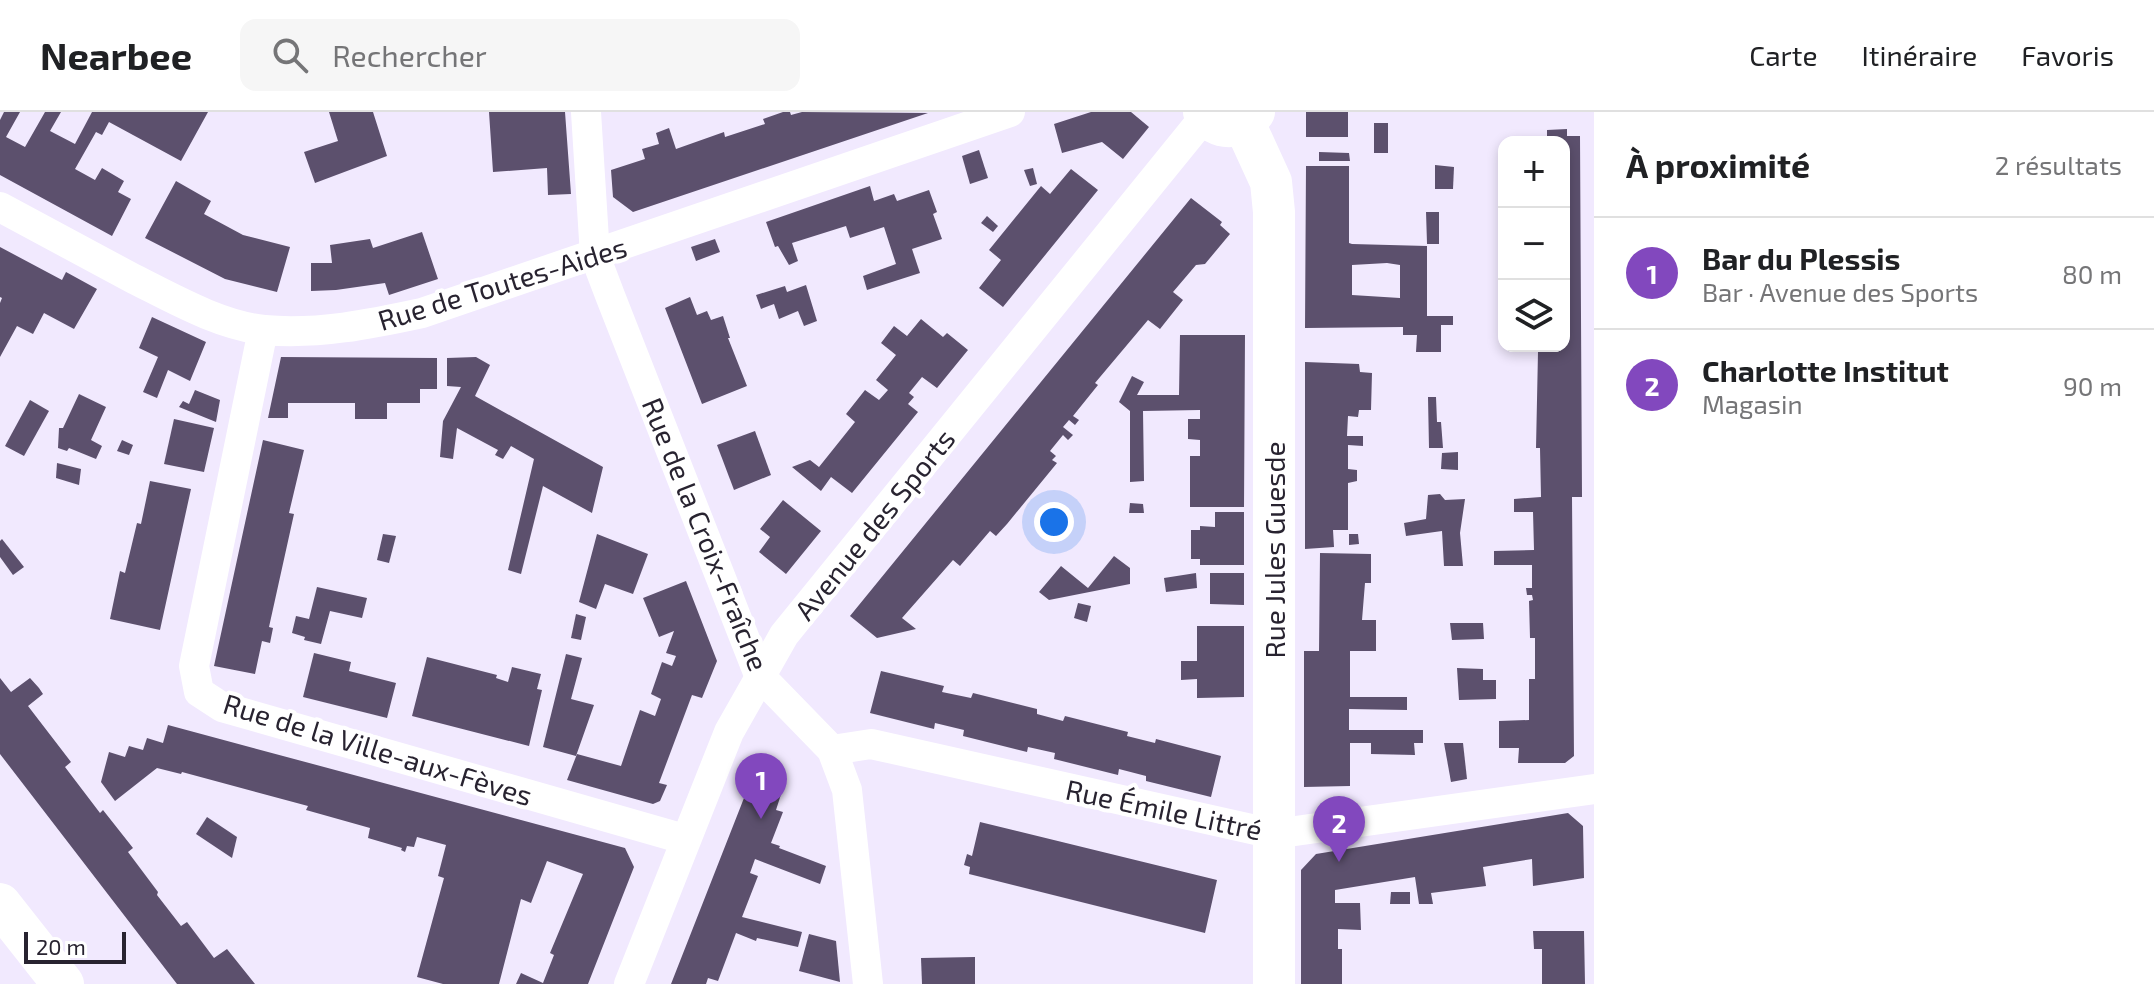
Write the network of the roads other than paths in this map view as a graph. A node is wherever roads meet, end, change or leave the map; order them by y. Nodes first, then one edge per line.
1 (586, 112) edge
2 (1010, 112) edge
3 (1227, 116) edge
4 (0, 207) edge
5 (595, 256) junction
6 (263, 330) junction
7 (759, 675) junction
8 (832, 750) junction
9 (1594, 789) edge
10 (1274, 834) junction
11 (684, 839) junction
12 (0, 904) edge
13 (63, 984) edge
14 (629, 984) edge
15 (868, 984) edge
16 (1274, 984) edge

1 - 5 street, Rue de la Croix-Fraîche
2 - 5 street, Rue de Toutes-Aides
3 - 7 street, Avenue des Sports
3 - 10 street, Rue Jules Guesde
4 - 6 street, Rue de Toutes-Aides
5 - 6 street, Rue de Toutes-Aides
5 - 7 street, Rue de la Croix-Fraîche
6 - 11 street, Rue de la Ville-aux-Fèves
7 - 8 street, Rue de la Croix-Fraîche
7 - 11 street, Avenue des Sports
8 - 10 street, Rue Émile Littré
8 - 15 street, Rue de la Croix-Fraîche
9 - 10 street, Rue Émile Littré
10 - 16 street, Rue Jules Guesde
11 - 14 street, Avenue des Sports
12 - 13 street

